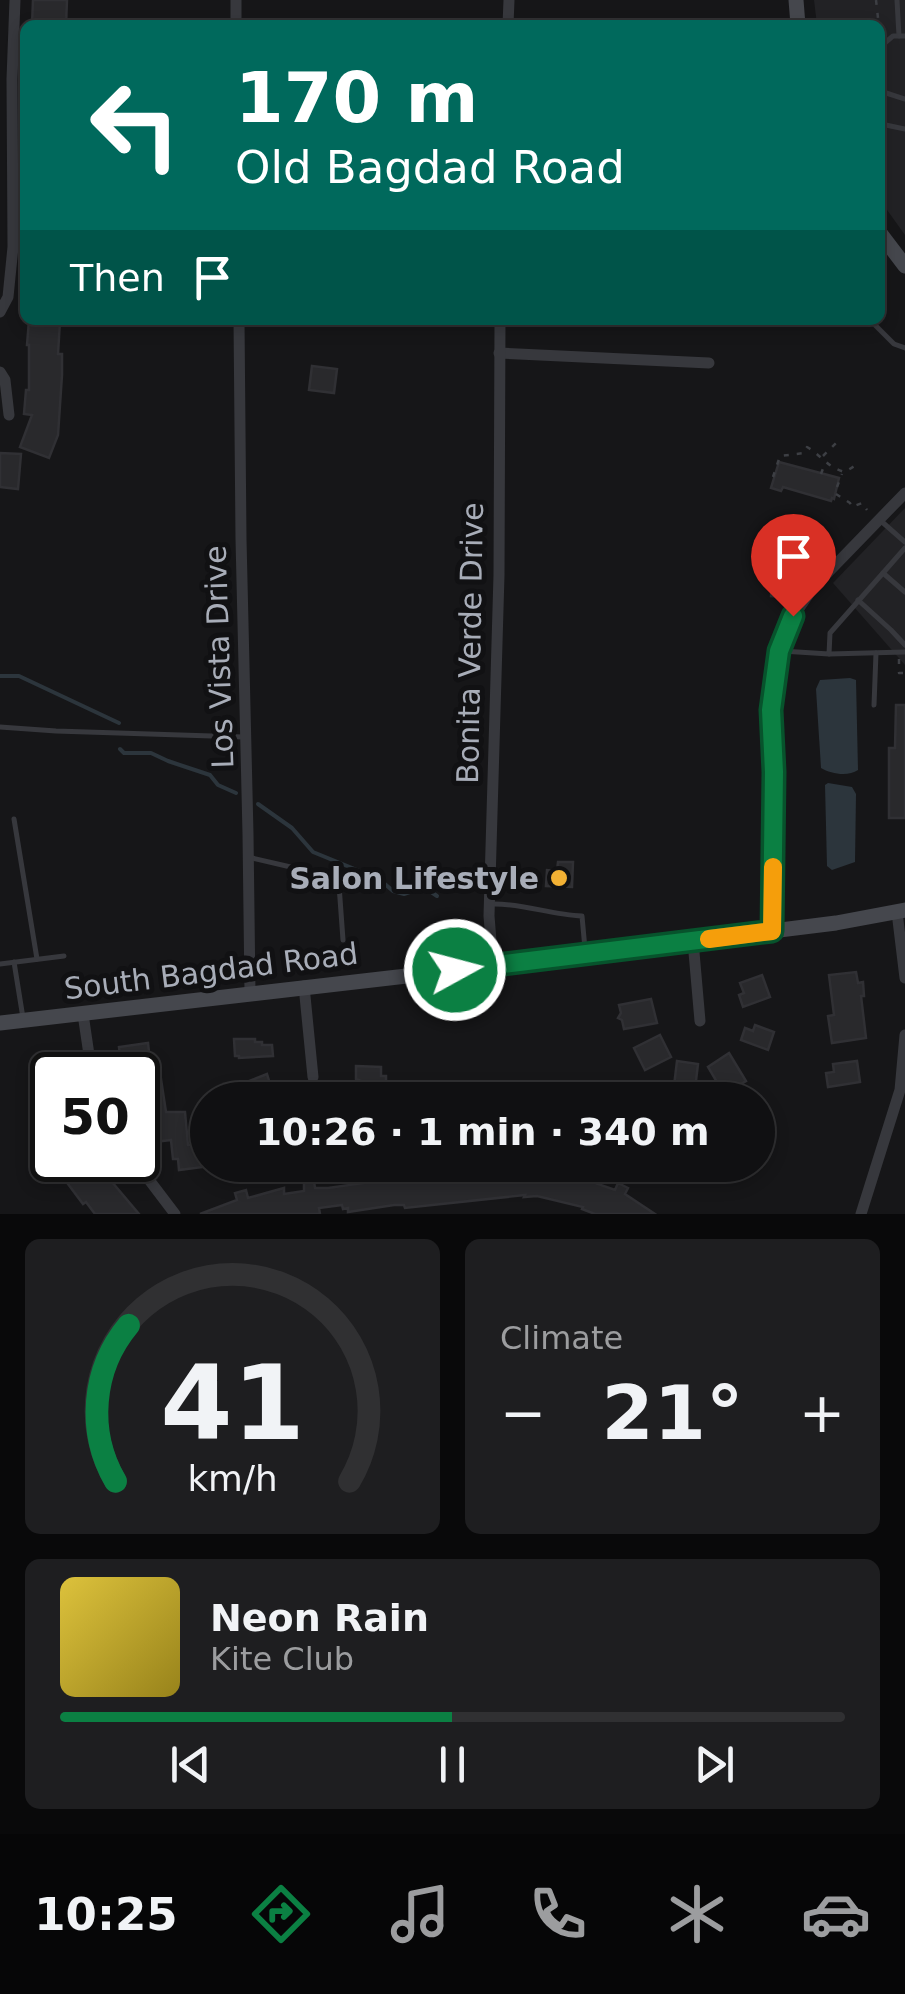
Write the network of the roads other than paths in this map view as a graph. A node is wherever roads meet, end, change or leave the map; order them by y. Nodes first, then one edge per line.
1 (15, 0) edge
2 (897, 0) edge
3 (902, 36) edge
4 (6, 79) edge
5 (885, 240) edge
6 (905, 266) edge
7 (0, 312) edge
8 (240, 325) edge
9 (500, 325) edge
10 (875, 325) edge
11 (905, 348) edge
12 (500, 353) junction
13 (709, 364) dead end
14 (0, 372) edge
15 (9, 415) dead end
16 (905, 493) edge
17 (881, 520) junction
18 (905, 545) edge
19 (883, 573) junction
20 (905, 592) edge
21 (858, 600) junction
22 (903, 650) edge
23 (779, 651) junction
24 (876, 653) junction
25 (828, 654) junction
26 (874, 705) dead end
27 (0, 727) edge
28 (246, 737) junction
29 (14, 820) dead end
30 (249, 857) junction
31 (489, 904) junction
32 (901, 911) edge
33 (772, 931) junction
34 (343, 940) dead end
35 (693, 941) junction
36 (585, 954) junction
37 (64, 956) dead end
38 (37, 959) junction
39 (14, 962) junction
40 (0, 964) edge
41 (493, 966) junction
42 (905, 978) edge
43 (304, 986) junction
44 (250, 993) junction
45 (82, 1014) junction
46 (24, 1021) junction
47 (700, 1021) dead end
48 (0, 1024) edge
49 (905, 1035) edge
50 (88, 1052) edge
51 (313, 1076) dead end
52 (151, 1182) edge
53 (175, 1214) edge
54 (861, 1214) edge

1 - 4 street
2 - 3 lane
4 - 7 street
5 - 6 main road
8 - 28 street, Los Vista Drive
9 - 12 street, Bonita Verde Drive
10 - 11 lane
12 - 13 street
12 - 31 street, Bonita Verde Drive
14 - 15 street
16 - 17 street
17 - 18 lane
17 - 23 street
18 - 19 lane
19 - 20 lane
19 - 21 lane
21 - 22 lane
21 - 25 lane
22 - 24 lane
23 - 25 lane
23 - 33 street
24 - 25 lane
24 - 26 lane
27 - 28 lane
28 - 30 street, Los Vista Drive
29 - 38 lane
30 - 34 lane
30 - 44 street, Los Vista Drive
31 - 36 lane
31 - 41 street, Bonita Verde Drive
32 - 33 main road, South Bagdad Road
32 - 42 street
33 - 35 main road, South Bagdad Road
35 - 36 main road, South Bagdad Road
35 - 47 street
36 - 41 main road, South Bagdad Road
37 - 38 lane
38 - 39 lane
39 - 40 lane
39 - 46 lane
41 - 43 main road, South Bagdad Road
43 - 44 main road, South Bagdad Road
43 - 51 street
44 - 45 main road, South Bagdad Road
45 - 46 main road, South Bagdad Road
45 - 50 street
46 - 48 main road, South Bagdad Road
49 - 54 street
52 - 53 street

